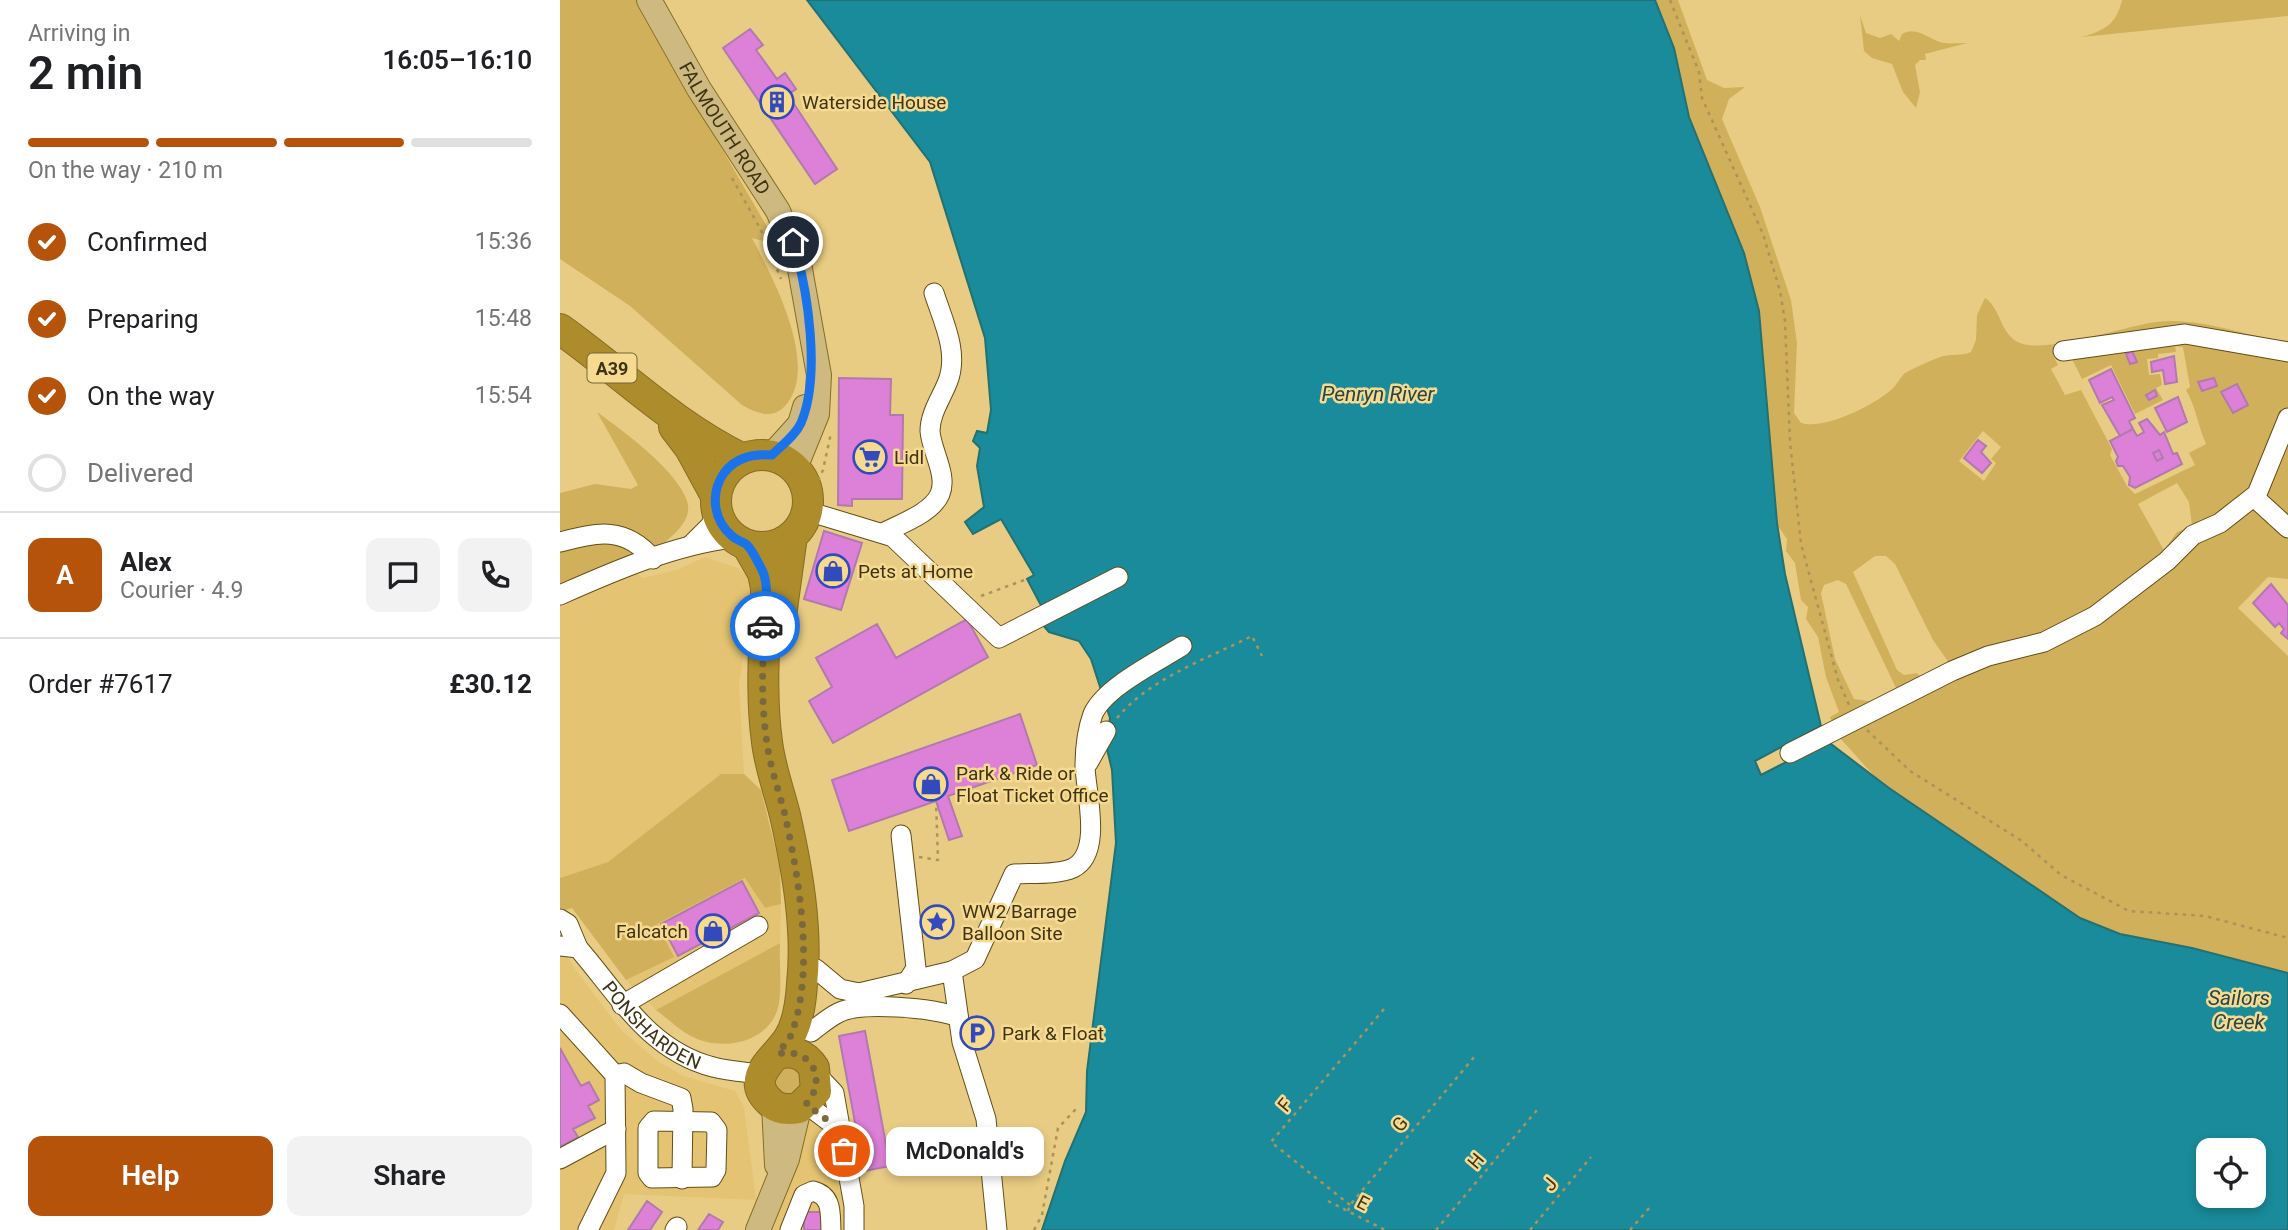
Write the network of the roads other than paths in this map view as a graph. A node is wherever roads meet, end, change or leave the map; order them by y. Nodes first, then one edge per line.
1 (649, 0) edge
2 (934, 293) dead end
3 (560, 329) edge
4 (2063, 351) dead end
5 (2288, 352) edge
6 (661, 410) junction
7 (2288, 418) edge
8 (741, 458) junction
9 (784, 461) junction
10 (2254, 497) junction
11 (807, 511) junction
12 (728, 523) junction
13 (2288, 528) edge
14 (883, 533) junction
15 (792, 536) junction
16 (560, 542) edge
17 (653, 559) junction
18 (1118, 577) dead end
19 (560, 595) edge
20 (1182, 646) dead end
21 (1106, 731) road end
22 (1790, 752) dead end
23 (1085, 767) junction
24 (902, 845) road end
25 (560, 919) edge
26 (758, 926) dead end
27 (565, 947) edge
28 (816, 969) junction
29 (952, 971) junction
30 (906, 984) junction
31 (622, 1005) junction
32 (560, 1014) edge
33 (958, 1017) junction
34 (813, 1056) junction
35 (769, 1064) junction
36 (615, 1075) junction
37 (793, 1106) junction
38 (683, 1122) junction
39 (616, 1129) junction
40 (839, 1129) junction
41 (560, 1159) edge
42 (682, 1179) junction
43 (588, 1230) edge
44 (758, 1230) edge
45 (790, 1230) edge
46 (831, 1230) edge
47 (855, 1230) edge
48 (998, 1230) edge

1 - 9 main road, FALMOUTH ROAD
2 - 14 street
3 - 6 highway, A39
4 - 5 street
6 - 8 highway, A39
6 - 12 highway, A39
7 - 10 street
8 - 9 highway
8 - 12 highway
9 - 11 highway
10 - 13 street
10 - 22 street
11 - 14 street
11 - 15 highway
12 - 15 highway
12 - 17 street
12 - 35 highway, A39
14 - 18 street
15 - 28 highway
16 - 17 street
17 - 19 street
20 - 23 street
21 - 23 street
23 - 29 street
24 - 30 street
25 - 27 street, PONSHARDEN
26 - 31 street
27 - 31 street, PONSHARDEN
28 - 30 street
28 - 34 highway
29 - 30 street
29 - 33 street
31 - 35 street, PONSHARDEN
32 - 36 street
33 - 34 street
33 - 48 street
34 - 35 highway
34 - 37 highway
34 - 40 street
35 - 37 highway
36 - 38 street
36 - 39 street
37 - 40 street
37 - 44 main road
38 - 42 street
38 - 42 street
38 - 42 street
39 - 41 street
39 - 43 street
40 - 47 street
45 - 46 street

